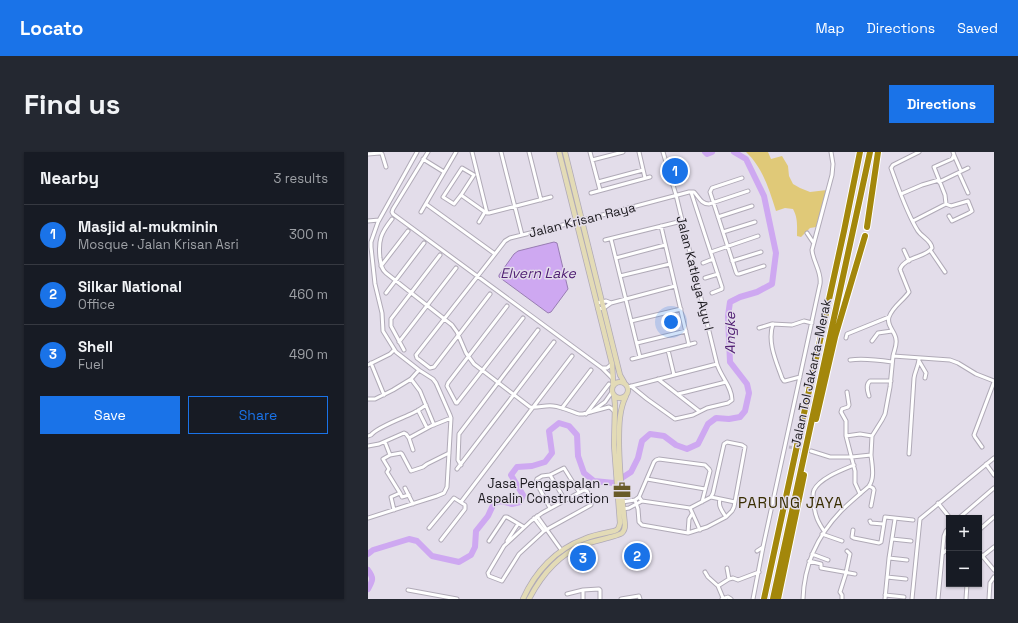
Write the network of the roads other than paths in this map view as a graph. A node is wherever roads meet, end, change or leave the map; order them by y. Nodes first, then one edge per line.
1 (380, 152) edge
2 (417, 152) edge
3 (428, 152) edge
4 (456, 152) edge
5 (472, 152) edge
6 (501, 152) edge
7 (529, 152) edge
8 (559, 152) edge
9 (565, 152) edge
10 (590, 152) edge
11 (623, 152) edge
12 (639, 152) edge
13 (663, 152) edge
14 (831, 152) edge
15 (860, 152) edge
16 (870, 152) edge
17 (878, 152) edge
18 (919, 152) edge
19 (368, 154) edge
20 (954, 154) edge
21 (423, 159) junction
22 (592, 160) junction
23 (386, 167) dead end
24 (968, 168) dead end
25 (477, 170) junction
26 (643, 170) junction
27 (444, 172) junction
28 (960, 172) junction
29 (474, 175) junction
30 (650, 177) dead end
31 (646, 178) junction
32 (742, 178) dead end
33 (939, 181) junction
34 (598, 182) junction
35 (600, 190) junction
36 (591, 192) dead end
37 (691, 192) junction
38 (748, 192) dead end
39 (968, 193) dead end
40 (901, 194) junction
41 (461, 195) junction
42 (676, 195) junction
43 (551, 197) dead end
44 (541, 200) junction
45 (714, 203) junction
46 (426, 204) junction
47 (946, 204) junction
48 (514, 206) junction
49 (752, 206) dead end
50 (421, 212) dead end
51 (486, 212) junction
52 (949, 216) dead end
53 (718, 217) junction
54 (392, 219) dead end
55 (379, 220) junction
56 (582, 220) junction
57 (368, 221) edge
58 (682, 221) junction
59 (913, 221) junction
60 (479, 222) dead end
61 (576, 222) junction
62 (755, 222) dead end
63 (660, 226) junction
64 (867, 227) dead end
65 (408, 231) dead end
66 (723, 232) junction
67 (807, 233) dead end
68 (522, 235) junction
69 (758, 236) dead end
70 (865, 236) dead end
71 (611, 238) junction
72 (605, 240) dead end
73 (813, 242) junction
74 (424, 243) dead end
75 (665, 245) junction
76 (728, 246) junction
77 (904, 250) dead end
78 (930, 250) junction
79 (710, 252) junction
80 (761, 252) dead end
81 (495, 254) junction
82 (440, 256) dead end
83 (616, 258) junction
84 (713, 259) junction
85 (908, 260) junction
86 (732, 261) junction
87 (703, 263) dead end
88 (670, 264) junction
89 (368, 265) edge
90 (373, 265) junction
91 (381, 266) junction
92 (764, 266) dead end
93 (456, 268) dead end
94 (945, 272) dead end
95 (718, 274) junction
96 (478, 276) junction
97 (620, 276) junction
98 (705, 278) dead end
99 (396, 281) junction
100 (675, 286) junction
101 (386, 293) dead end
102 (411, 293) junction
103 (712, 293) dead end
104 (490, 294) dead end
105 (626, 299) junction
106 (602, 301) junction
107 (597, 303) junction
108 (611, 303) junction
109 (427, 306) junction
110 (507, 306) dead end
111 (604, 308) junction
112 (598, 309) junction
113 (681, 309) junction
114 (889, 317) junction
115 (522, 318) dead end
116 (445, 319) junction
117 (631, 321) junction
118 (773, 324) junction
119 (812, 324) junction
120 (759, 328) dead end
121 (538, 330) dead end
122 (892, 330) junction
123 (686, 331) junction
124 (458, 336) junction
125 (846, 338) dead end
126 (872, 341) dead end
127 (399, 342) junction
128 (554, 342) dead end
129 (637, 343) junction
130 (696, 343) dead end
131 (690, 345) junction
132 (394, 350) junction
133 (404, 350) dead end
134 (668, 350) junction
135 (572, 356) dead end
136 (893, 356) junction
137 (468, 357) junction
138 (640, 357) junction
139 (632, 359) dead end
140 (850, 360) dead end
141 (919, 360) junction
142 (892, 362) junction
143 (370, 364) edge
144 (612, 364) junction
145 (717, 364) junction
146 (602, 368) junction
147 (419, 370) junction
148 (591, 370) dead end
149 (482, 371) junction
150 (674, 375) junction
151 (800, 378) junction
152 (925, 378) dead end
153 (411, 379) junction
154 (658, 379) junction
155 (613, 380) junction
156 (891, 381) junction
157 (994, 381) edge
158 (726, 382) junction
159 (498, 383) junction
160 (611, 385) junction
161 (628, 385) junction
162 (847, 392) dead end
163 (613, 394) junction
164 (678, 394) junction
165 (384, 395) junction
166 (514, 395) junction
167 (626, 396) junction
168 (869, 396) dead end
169 (989, 396) junction
170 (994, 398) edge
171 (368, 399) edge
172 (426, 405) junction
173 (533, 407) junction
174 (562, 408) junction
175 (418, 410) junction
176 (699, 411) junction
177 (591, 412) junction
178 (615, 412) junction
179 (586, 414) junction
180 (451, 418) junction
181 (434, 425) junction
182 (427, 428) junction
183 (368, 436) edge
184 (846, 436) junction
185 (872, 436) junction
186 (408, 438) junction
187 (385, 442) junction
188 (368, 446) edge
189 (785, 446) junction
190 (789, 447) tunnel mouth
191 (982, 447) dead end
192 (413, 450) dead end
193 (811, 451) tunnel mouth
194 (449, 454) junction
195 (909, 454) dead end
196 (390, 455) junction
197 (871, 455) junction
198 (852, 457) junction
199 (994, 458) edge
200 (617, 461) junction
201 (986, 464) junction
202 (461, 465) junction
203 (854, 465) junction
204 (457, 469) dead end
205 (550, 475) junction
206 (994, 475) edge
207 (647, 479) junction
208 (869, 486) junction
209 (405, 488) dead end
210 (994, 488) edge
211 (705, 489) junction
212 (579, 492) junction
213 (400, 494) junction
214 (860, 494) junction
215 (409, 495) junction
216 (639, 497) junction
217 (711, 497) junction
218 (720, 499) junction
219 (565, 500) junction
220 (634, 500) junction
221 (642, 501) junction
222 (461, 502) junction
223 (621, 502) junction
224 (702, 502) junction
225 (735, 502) junction
226 (938, 503) junction
227 (413, 504) junction
228 (636, 504) junction
229 (871, 506) dead end
230 (550, 508) junction
231 (690, 508) junction
232 (621, 509) junction
233 (394, 510) junction
234 (692, 514) junction
235 (948, 515) edge
236 (962, 515) edge
237 (726, 516) junction
238 (536, 517) junction
239 (994, 517) edge
240 (368, 518) edge
241 (895, 519) junction
242 (913, 520) dead end
243 (866, 523) dead end
244 (518, 524) junction
245 (883, 524) junction
246 (524, 527) junction
247 (982, 527) edge
248 (429, 528) dead end
249 (618, 529) junction
250 (546, 530) junction
251 (700, 530) junction
252 (852, 530) dead end
253 (624, 531) junction
254 (946, 532) edge
255 (688, 533) junction
256 (823, 533) junction
257 (892, 539) junction
258 (441, 540) dead end
259 (910, 540) dead end
260 (489, 541) dead end
261 (842, 541) dead end
262 (504, 546) junction
263 (764, 547) junction
264 (994, 547) edge
265 (946, 550) edge
266 (562, 551) junction
267 (757, 551) dead end
268 (847, 551) dead end
269 (943, 553) junction
270 (812, 554) junction
271 (982, 556) joint
272 (889, 558) junction
273 (828, 560) dead end
274 (907, 560) dead end
275 (809, 561) junction
276 (727, 568) dead end
277 (994, 570) edge
278 (705, 572) dead end
279 (759, 572) junction
280 (846, 572) junction
281 (855, 574) dead end
282 (887, 576) junction
283 (994, 577) edge
284 (906, 578) dead end
285 (729, 579) junction
286 (718, 586) junction
287 (967, 587) edge
288 (408, 590) dead end
289 (583, 590) junction
290 (567, 594) dead end
291 (885, 597) edge
292 (904, 597) dead end
293 (729, 598) edge
294 (457, 599) edge
295 (523, 599) edge
296 (529, 599) edge
297 (583, 599) edge
298 (600, 599) edge
299 (621, 599) edge
300 (640, 599) edge
301 (723, 599) edge
302 (753, 599) edge
303 (764, 599) edge
304 (773, 599) edge
305 (778, 599) edge
306 (803, 599) edge
307 (842, 599) edge
308 (912, 599) edge
309 (938, 599) edge
310 (966, 599) edge
311 (989, 599) edge

1 - 19 street
1 - 23 street
2 - 55 street
3 - 21 street
4 - 27 street
5 - 25 street
6 - 48 street
7 - 44 street
8 - 61 street
9 - 56 street
10 - 22 street
11 - 22 street
12 - 26 street
13 - 42 street, Jalan Katleya Ayu I
14 - 73 street
15 - 303 highway, Jalan Tol Jakarta–Merak
16 - 304 highway, Jalan Tol Jakarta–Merak
17 - 64 highway
18 - 40 street
20 - 28 street
20 - 33 street
21 - 27 street
21 - 96 street
22 - 34 street
24 - 28 street
25 - 29 street
25 - 51 street
26 - 31 street
26 - 34 street
27 - 46 street
28 - 33 street
28 - 39 street
29 - 41 street
29 - 41 street
30 - 31 street
31 - 35 street
32 - 45 street
33 - 40 street
33 - 47 street
34 - 35 street
35 - 36 street
37 - 42 street, Jalan Krisan Raya
37 - 45 street
37 - 79 street
38 - 45 street
40 - 59 street
41 - 51 street
42 - 56 street, Jalan Krisan Raya
42 - 58 street, Jalan Katleya Ayu I
43 - 44 street
44 - 48 street
45 - 53 street
46 - 50 street
46 - 81 street
47 - 52 street
47 - 59 street
48 - 51 street
48 - 68 street
49 - 53 street
51 - 60 street
53 - 66 street
54 - 91 street
55 - 57 street
55 - 90 street
56 - 61 street, Jalan Krisan Raya
56 - 106 street
58 - 63 street
58 - 145 street, Jalan Katleya Ayu I
59 - 78 street
61 - 68 street, Jalan Krisan Raya
61 - 107 street
62 - 66 street
63 - 71 street
63 - 75 street
65 - 91 street
66 - 76 street
67 - 73 street
68 - 81 street, Jalan Krisan Raya
69 - 76 street
70 - 305 highway
71 - 72 street
71 - 83 street
73 - 119 street
74 - 99 street
75 - 83 street
75 - 88 street
76 - 79 street
76 - 86 street
77 - 85 street
78 - 85 street
78 - 94 street
79 - 84 street
80 - 86 street
81 - 96 street, Jalan Krisan Raya
82 - 102 street
83 - 97 street
84 - 87 street
84 - 95 street
85 - 114 street
86 - 92 street
88 - 97 street
88 - 100 street
89 - 90 street
90 - 132 street
91 - 99 street
93 - 109 street
95 - 98 street
95 - 103 street
96 - 116 street, Jalan Krisan Raya
96 - 146 street
97 - 105 street
99 - 101 street
99 - 102 street
100 - 105 street
100 - 113 street
102 - 109 street
102 - 127 street
104 - 124 street
105 - 108 street
105 - 117 street
106 - 107 street
106 - 108 street
106 - 111 street
107 - 112 street
108 - 111 street
109 - 116 street
109 - 127 street
110 - 137 street
111 - 112 street
111 - 161 street
112 - 144 street
113 - 117 street
113 - 123 street
114 - 122 street
114 - 125 street
115 - 149 street
116 - 124 street
116 - 124 street, Jalan Krisan Raya
117 - 129 street
118 - 119 street
118 - 120 street
118 - 151 street
119 - 151 street
121 - 159 street
122 - 126 street
122 - 136 street
123 - 129 street
123 - 131 street
124 - 137 street
127 - 133 street
128 - 166 street
129 - 138 street
130 - 131 street
131 - 134 street
132 - 143 street
132 - 147 street
134 - 138 street
134 - 150 street
135 - 173 street
136 - 141 street
136 - 142 street
137 - 149 street
137 - 149 street
138 - 139 street
140 - 142 street
141 - 152 street
141 - 157 street
141 - 195 street
142 - 156 street
143 - 165 street
144 - 146 street
144 - 155 street
145 - 150 street
145 - 158 street, Jalan Katleya Ayu I
146 - 155 street
147 - 153 street
147 - 180 street
148 - 174 street
149 - 159 street
150 - 154 street
151 - 189 street
153 - 165 street
153 - 172 street
154 - 161 street
154 - 164 street
155 - 160 street
156 - 168 street
156 - 185 street
157 - 169 street
158 - 164 street
158 - 176 street, Jalan Katleya Ayu I
159 - 166 street
159 - 202 street
160 - 161 street
160 - 163 street
160 - 179 street
161 - 167 street
161 - 176 street, Jalan Katleya Ayu I
162 - 184 street
163 - 167 street
163 - 177 street
163 - 178 street
164 - 176 street
165 - 171 street
166 - 173 street
166 - 202 street
167 - 200 street
169 - 170 street
169 - 191 street
172 - 175 street
172 - 181 street
173 - 174 street
173 - 222 street
174 - 179 street
175 - 182 street
175 - 183 street
177 - 178 street
177 - 179 street
178 - 200 street
180 - 181 street
180 - 194 street
181 - 182 street
182 - 186 street
184 - 185 street
184 - 198 street
185 - 197 street
186 - 187 street
186 - 192 street
187 - 188 street
187 - 196 street
189 - 190 street
189 - 263 street
193 - 198 street
194 - 196 street
194 - 227 street
196 - 213 street
197 - 198 street
197 - 208 street
198 - 203 street
199 - 201 street
200 - 223 street
201 - 206 street
201 - 226 street
202 - 204 street
203 - 214 street
203 - 256 street
205 - 212 street
205 - 219 street
205 - 230 street
207 - 211 street
207 - 211 street
207 - 216 street
208 - 214 street
208 - 229 street
209 - 215 street
210 - 236 street
211 - 224 street
212 - 219 street
212 - 250 street
213 - 215 street
213 - 233 street
214 - 256 street
215 - 227 street
216 - 220 street
216 - 221 street
217 - 218 street
217 - 224 street
217 - 225 street
218 - 225 street
218 - 237 street
219 - 230 street
220 - 223 street
220 - 228 street
221 - 228 street
221 - 231 street
222 - 248 street
222 - 258 street
223 - 232 street
224 - 231 street
225 - 237 street
226 - 235 street
226 - 308 street
227 - 233 street
228 - 232 street
228 - 255 street
230 - 238 street
231 - 234 street
232 - 249 street
232 - 253 street
233 - 240 street
234 - 251 street
234 - 255 street
237 - 251 street
238 - 246 street
238 - 250 street
239 - 247 street
241 - 242 street
241 - 245 street
241 - 257 street
243 - 245 street
244 - 246 street
244 - 260 street
244 - 262 street
245 - 252 street
246 - 262 street
249 - 253 street
249 - 266 street
250 - 262 street
250 - 266 street
251 - 255 street
253 - 296 street
254 - 269 street
256 - 261 street
256 - 270 street
257 - 259 street
257 - 272 street
263 - 267 street
263 - 279 street
264 - 271 street
265 - 269 street
266 - 295 street
268 - 280 street
269 - 309 street
270 - 273 street
270 - 275 street
271 - 277 street
272 - 274 street
272 - 282 street
275 - 280 street
275 - 306 street
276 - 285 street
278 - 286 street
279 - 285 street
279 - 302 street
280 - 281 street
280 - 307 street
282 - 284 street
282 - 291 street
283 - 311 street
285 - 286 street
286 - 301 street
287 - 310 street
288 - 294 street
289 - 290 street
289 - 297 street
289 - 298 street
291 - 292 street
293 - 301 street
299 - 300 street

